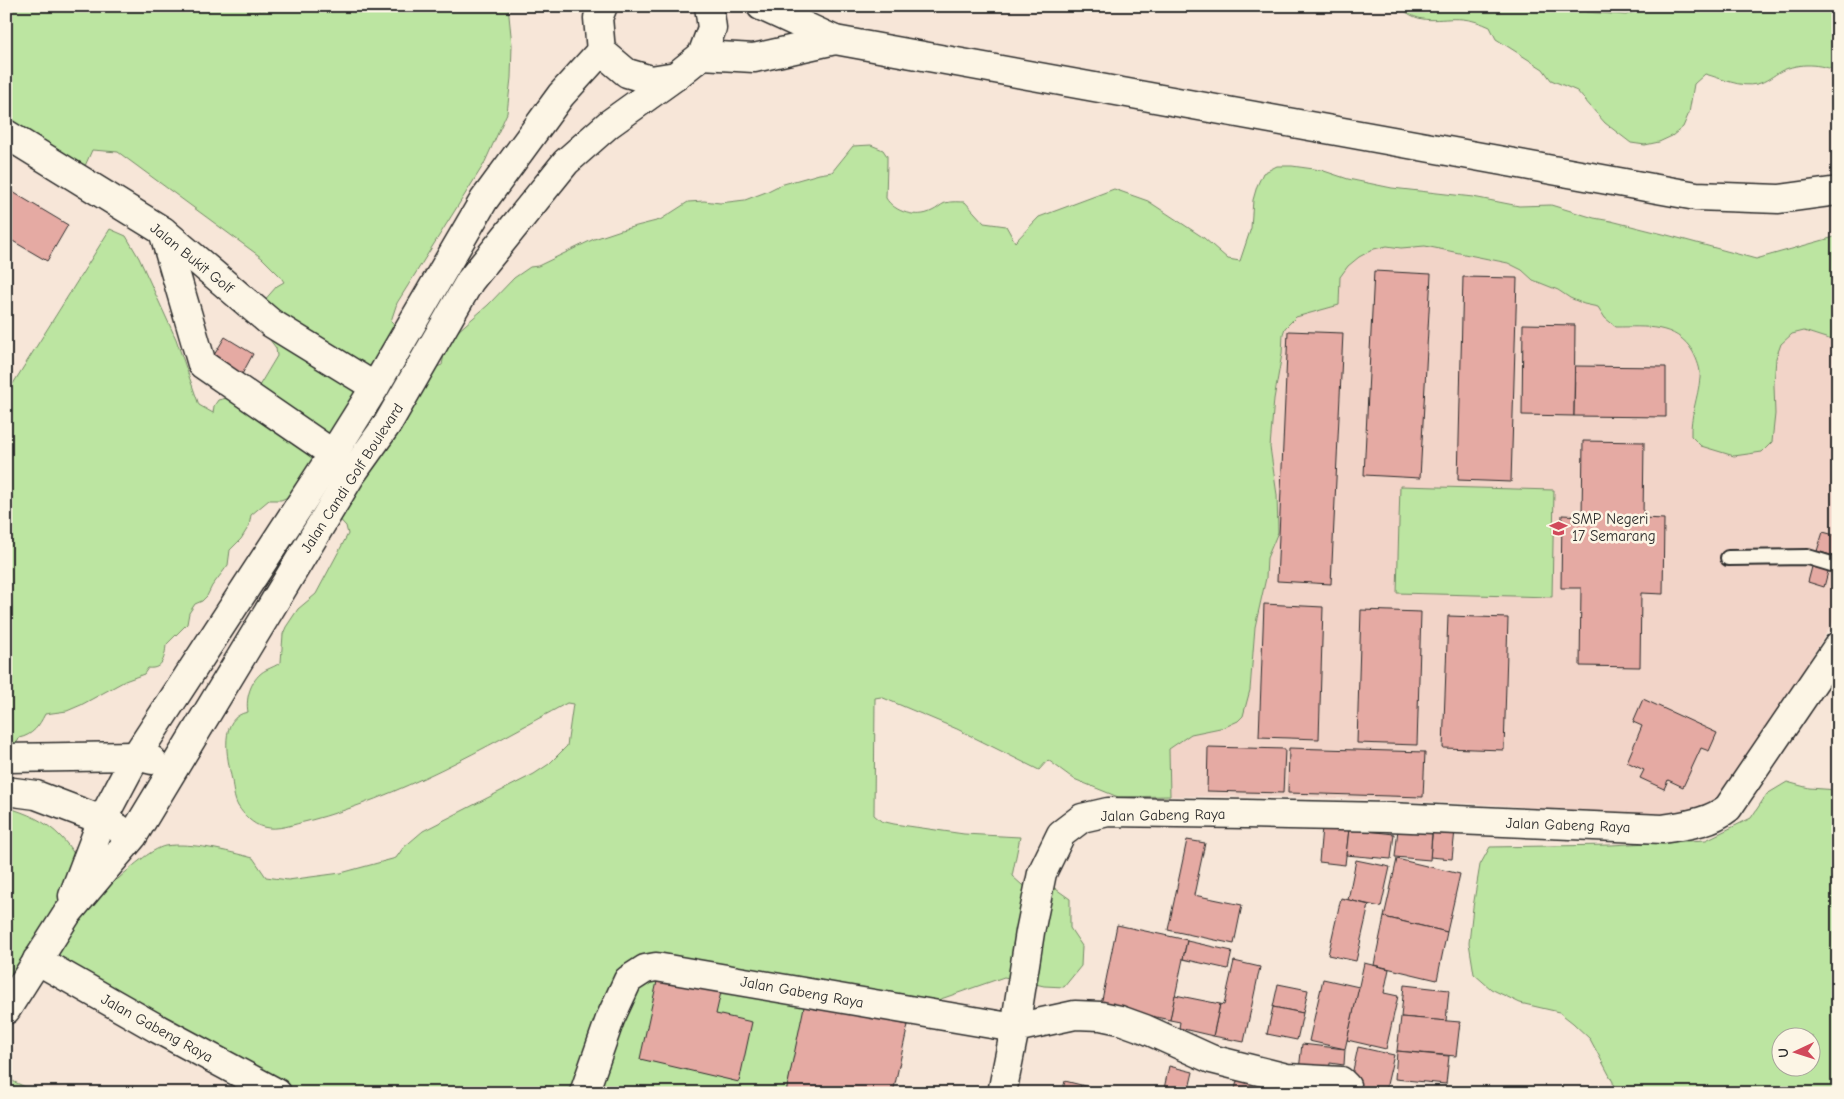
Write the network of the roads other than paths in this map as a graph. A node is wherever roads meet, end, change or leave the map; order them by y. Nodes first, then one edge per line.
1 (709, 6) edge
2 (761, 6) edge
3 (598, 10) edge
4 (835, 40) junction
5 (601, 51) junction
6 (702, 54) junction
7 (676, 76) junction
8 (6, 134) edge
9 (1838, 191) edge
10 (163, 232) junction
11 (375, 387) junction
12 (333, 454) junction
13 (1728, 558) dead end
14 (1838, 566) edge
15 (1838, 646) edge
16 (136, 756) junction
17 (6, 758) edge
18 (175, 765) junction
19 (6, 791) edge
20 (102, 820) junction
21 (133, 836) junction
22 (67, 914) junction
23 (37, 960) junction
24 (6, 1010) edge
25 (1015, 1028) junction
26 (277, 1093) edge
27 (584, 1093) edge
28 (1002, 1093) edge
29 (1344, 1093) edge

1 - 6 street
2 - 4 street
3 - 5 street
4 - 6 street
4 - 9 street
5 - 7 street
5 - 11 street, Jalan Candi Golf Boulevard
6 - 7 street, Jalan Candi Golf Boulevard
7 - 18 street, Jalan Candi Golf Boulevard
8 - 10 street, Jalan Bukit Golf
10 - 11 street, Jalan Bukit Golf
10 - 12 street
11 - 12 street, Jalan Candi Golf Boulevard
12 - 16 street, Jalan Candi Golf Boulevard
13 - 14 lane
15 - 25 street, Jalan Gabeng Raya
16 - 17 street
16 - 18 street
16 - 20 street, Jalan Candi Golf Boulevard
18 - 21 street, Jalan Candi Golf Boulevard
19 - 20 street
20 - 21 street
20 - 22 street, Jalan Candi Golf Boulevard
21 - 22 street, Jalan Candi Golf Boulevard
22 - 23 street, Jalan Candi Golf Boulevard
23 - 24 street, Jalan Candi Golf Boulevard
23 - 26 street, Jalan Gabeng Raya
25 - 27 street, Jalan Gabeng Raya
25 - 28 street
25 - 29 street

